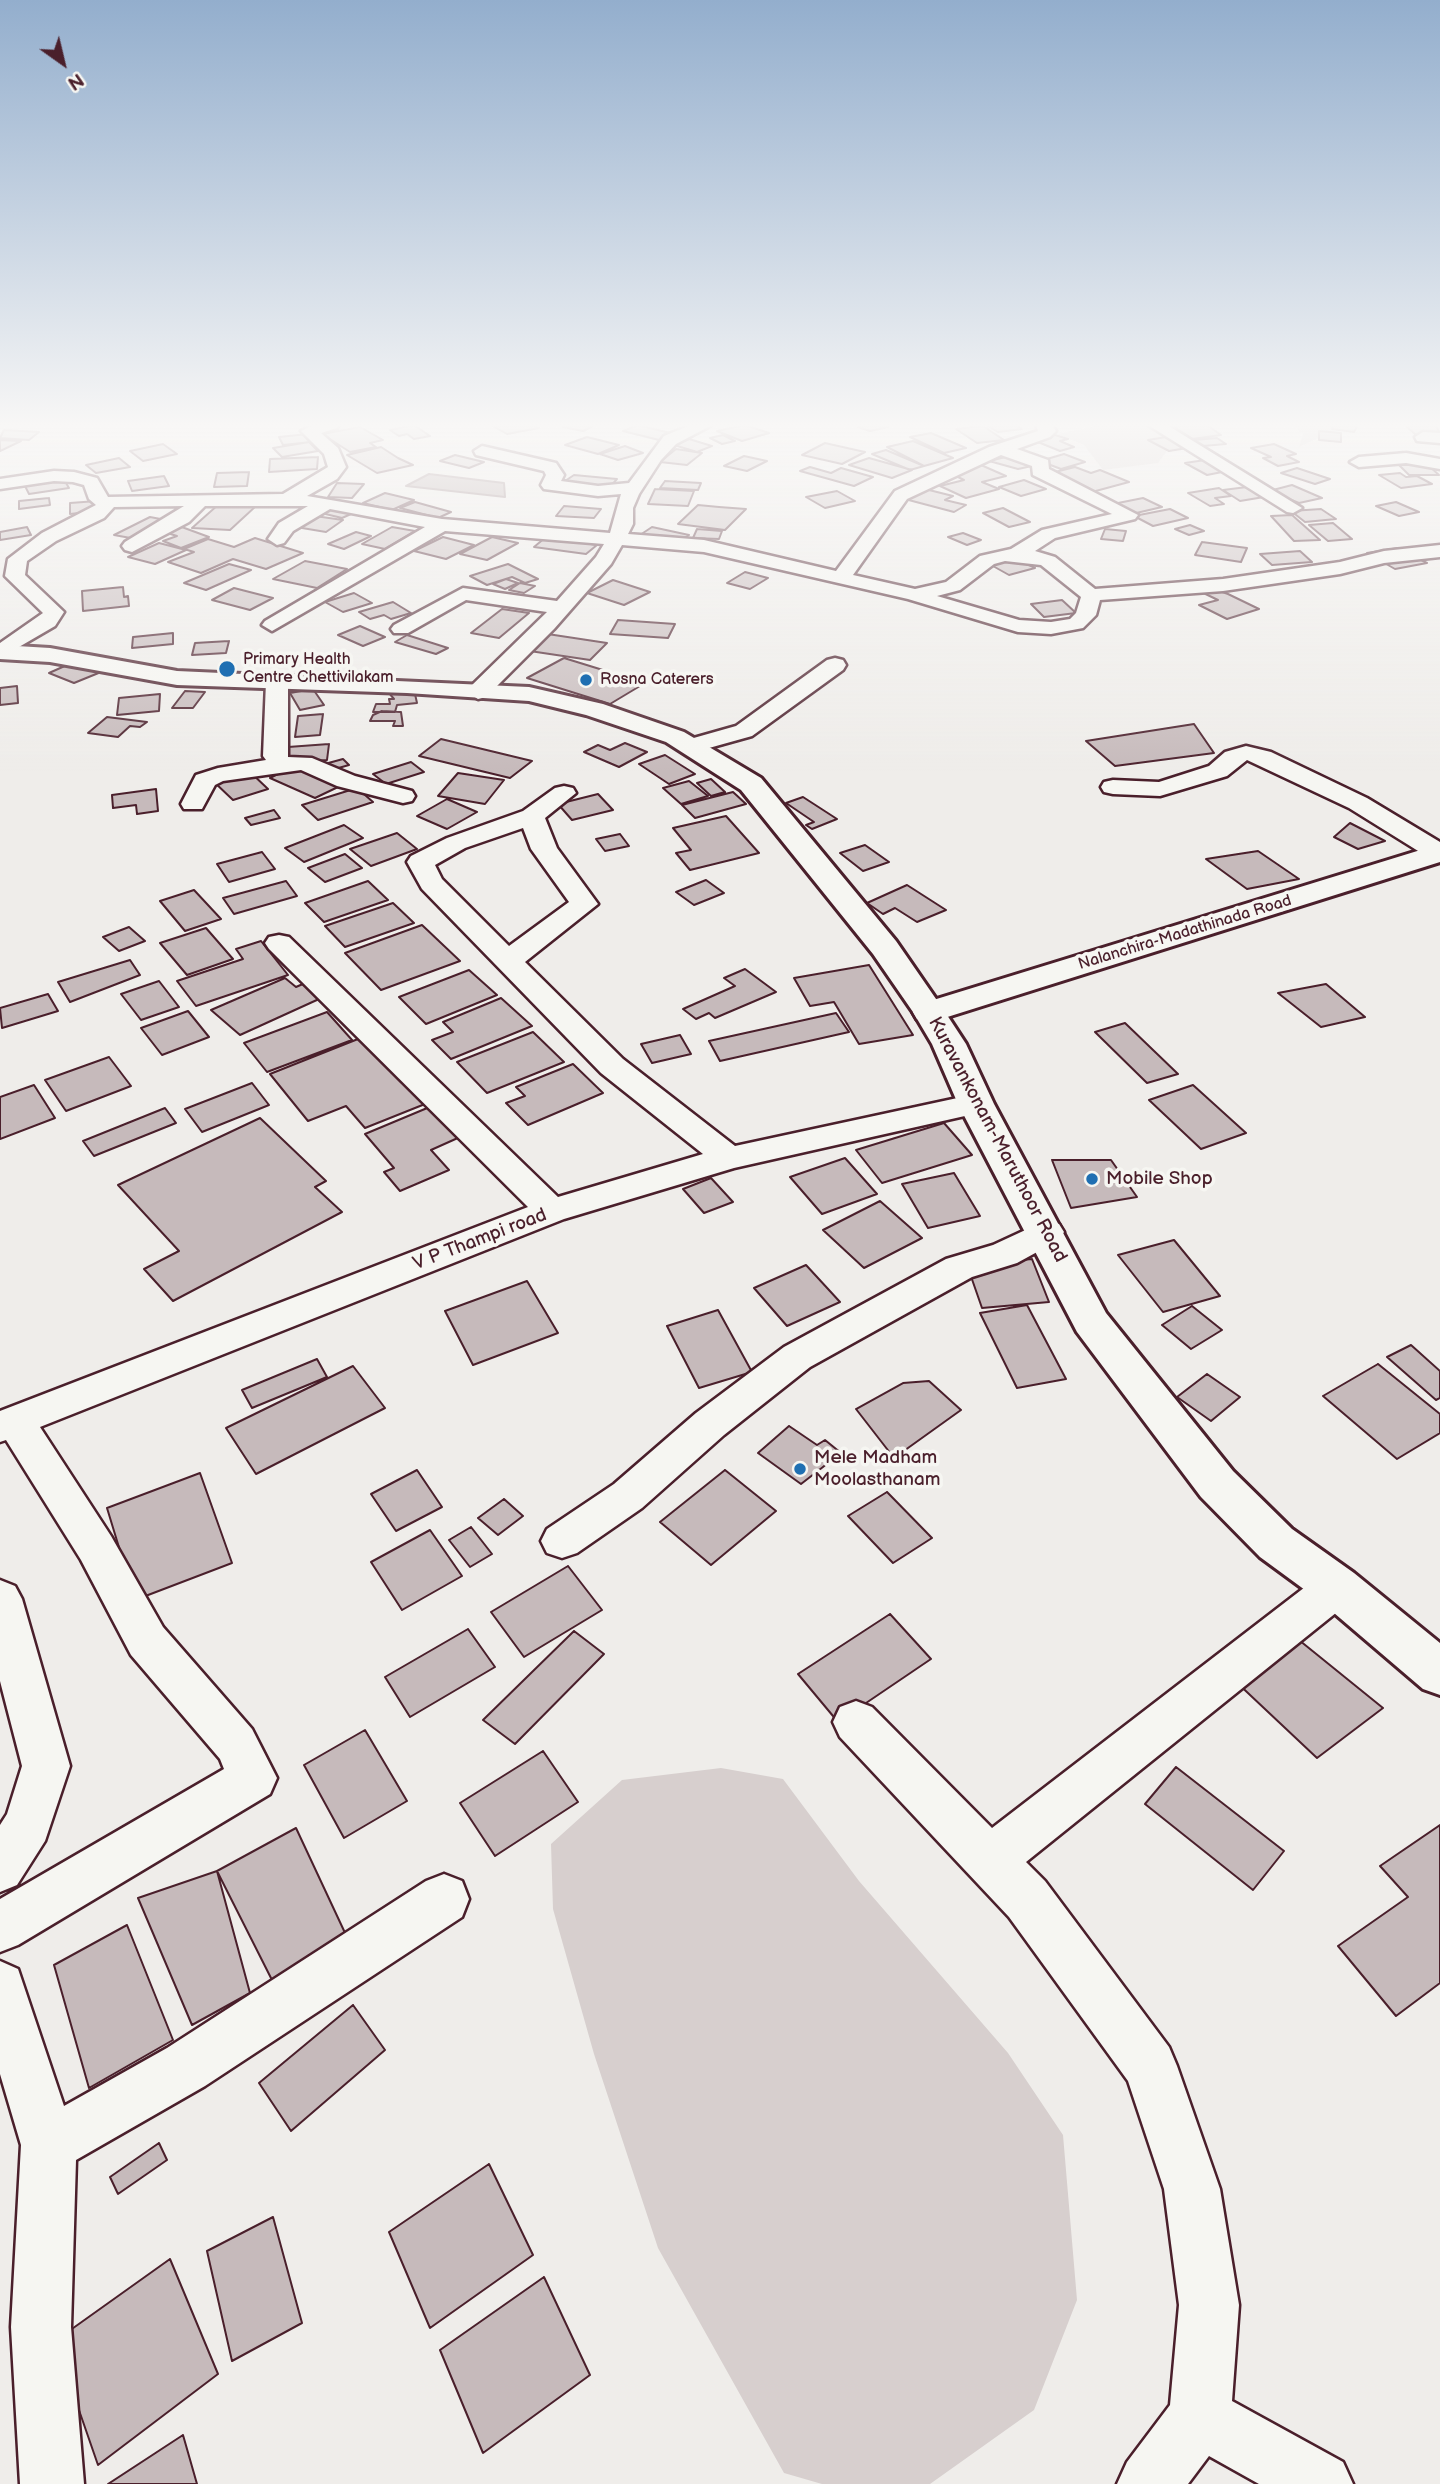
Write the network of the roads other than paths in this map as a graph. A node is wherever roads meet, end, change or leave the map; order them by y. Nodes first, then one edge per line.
1 (43, 541) edge
2 (141, 541) edge
3 (415, 541) edge
4 (616, 541) edge
5 (655, 541) edge
6 (867, 541) edge
7 (1038, 541) edge
8 (132, 546) dead end
9 (1440, 551) edge
10 (1017, 554) junction
11 (841, 577) junction
12 (915, 595) junction
13 (1091, 595) junction
14 (561, 608) junction
15 (272, 625) dead end
16 (401, 629) dead end
17 (0, 652) edge
18 (835, 665) dead end
19 (277, 682) junction
20 (478, 692) junction
21 (691, 747) junction
22 (282, 765) junction
23 (1113, 787) dead end
24 (564, 793) dead end
25 (403, 796) dead end
26 (193, 804) dead end
27 (532, 816) junction
28 (1440, 853) edge
29 (279, 943) dead end
30 (510, 960) junction
31 (929, 1012) junction
32 (976, 1104) junction
33 (730, 1158) junction
34 (552, 1211) junction
35 (1047, 1232) junction
36 (8, 1424) edge
37 (562, 1541) dead end
38 (1337, 1587) junction
39 (0, 1599) edge
40 (1440, 1673) edge
41 (856, 1722) dead end
42 (990, 1860) junction
43 (0, 1868) edge
44 (444, 1899) dead end
45 (0, 1927) edge
46 (0, 1987) edge
47 (49, 2145) junction
48 (1200, 2417) junction
49 (52, 2484) edge
50 (1149, 2484) edge
51 (1321, 2484) edge

1 - 17 street
2 - 8 street
3 - 15 street
4 - 14 street
5 - 11 street
6 - 11 street
7 - 10 street
9 - 13 street
10 - 12 street
10 - 13 street
11 - 12 street
12 - 13 street
14 - 16 street
14 - 20 street
17 - 19 main road, Kuravankonam-Maruthoor Road
18 - 21 street
19 - 20 main road, Kuravankonam-Maruthoor Road
19 - 22 street
20 - 21 main road, Kuravankonam-Maruthoor Road
21 - 31 main road, Kuravankonam-Maruthoor Road
22 - 25 street
22 - 26 street
23 - 28 street
24 - 27 street
27 - 30 street
27 - 30 street
28 - 31 main road, Nalanchira-Madathinada Road
29 - 34 street
30 - 33 street
31 - 32 main road, Kuravankonam-Maruthoor Road
32 - 33 street, V P Thampi road
32 - 35 main road, Kuravankonam-Maruthoor Road
33 - 34 street, V P Thampi road
34 - 36 street, V P Thampi road
35 - 37 street
35 - 38 main road, Kuravankonam-Maruthoor Road
36 - 45 street
38 - 40 main road, Kuravankonam-Maruthoor Road
38 - 42 street
39 - 43 street
41 - 42 street
42 - 48 street
44 - 47 street
46 - 47 street
47 - 49 street
48 - 50 street
48 - 51 street

